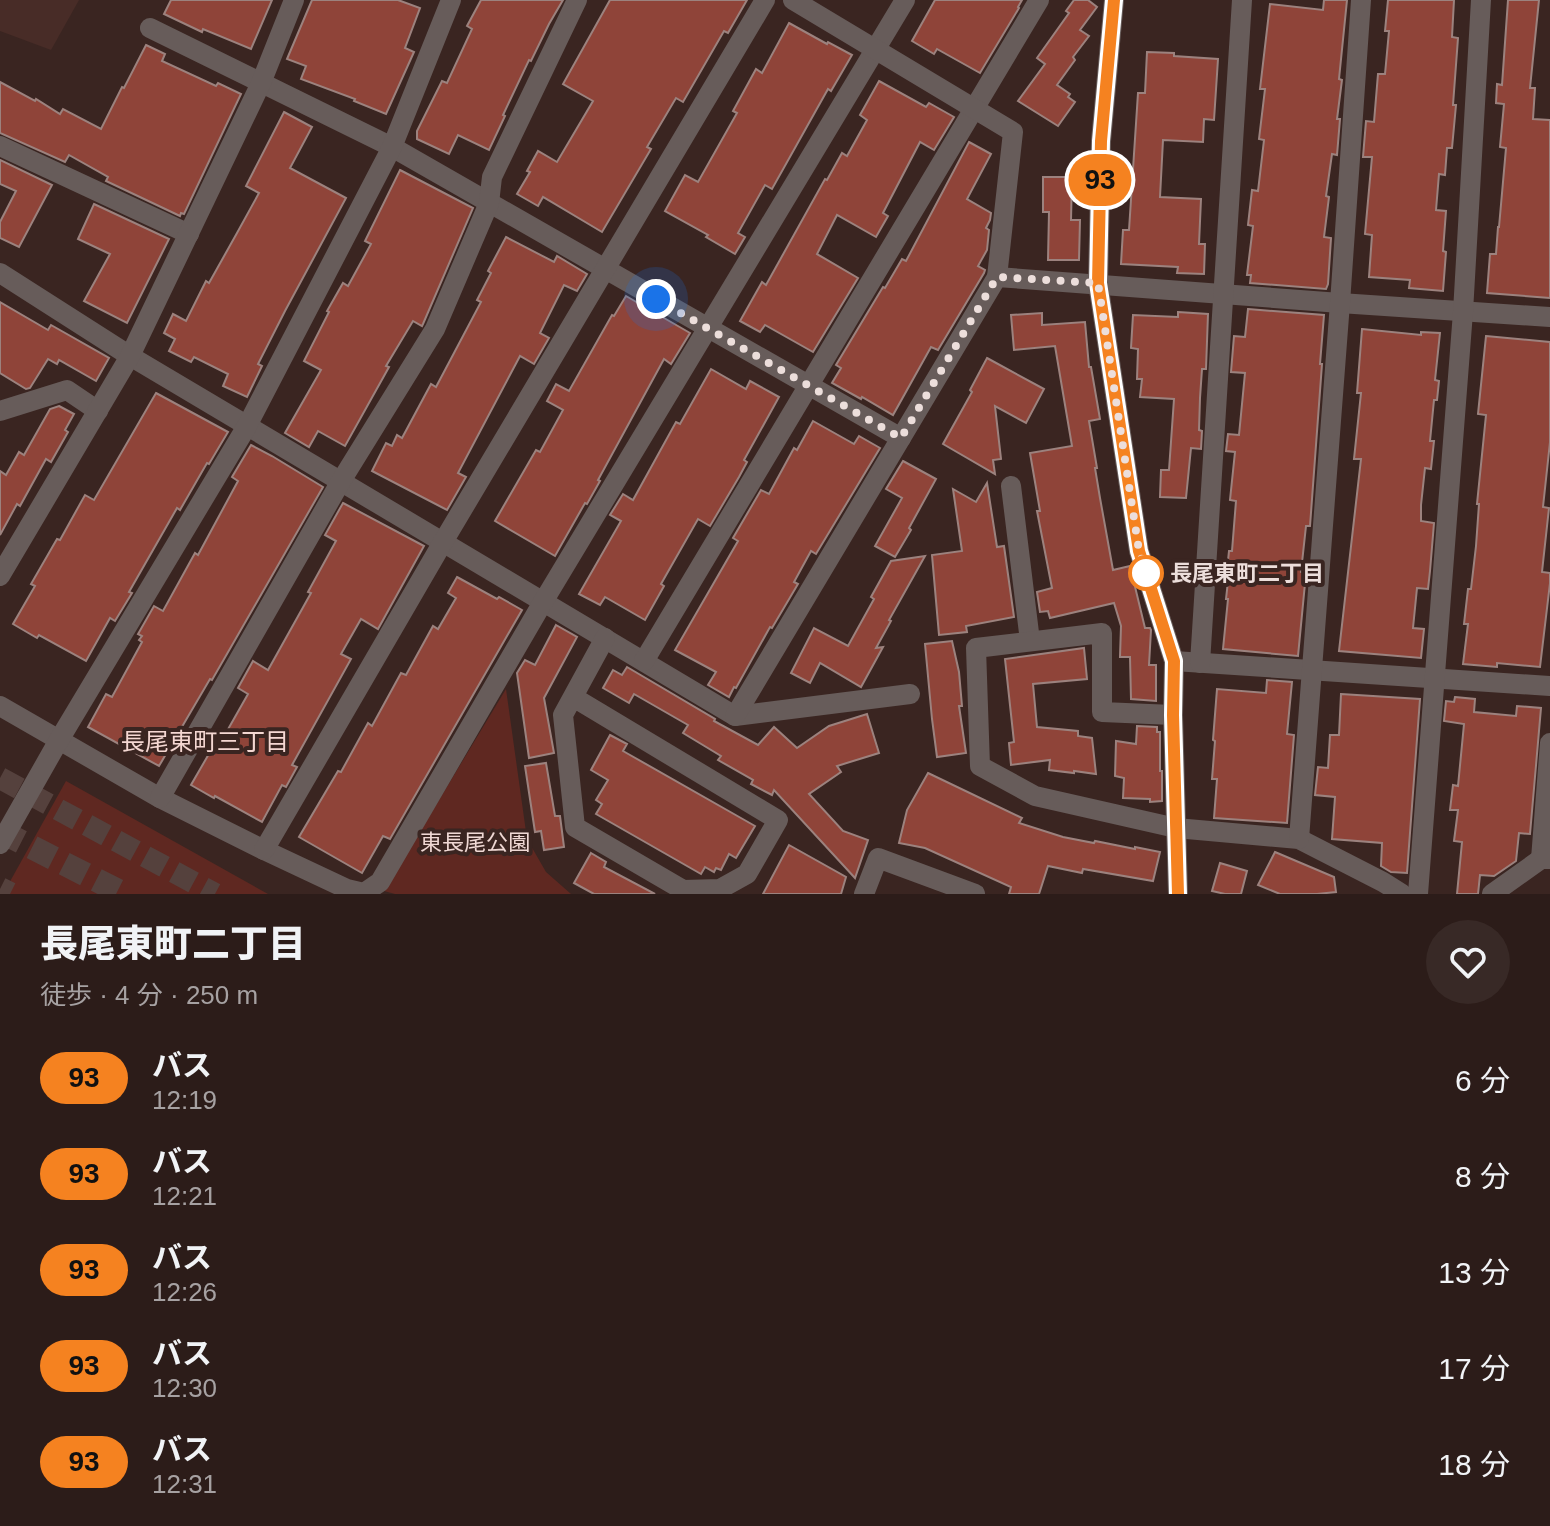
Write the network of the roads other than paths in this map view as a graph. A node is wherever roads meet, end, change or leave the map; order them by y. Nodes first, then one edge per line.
1 (294, 0) edge
2 (451, 0) edge
3 (577, 0) edge
4 (765, 0) edge
5 (793, 0) edge
6 (905, 0) edge
7 (1039, 0) edge
8 (1114, 0) edge
9 (1242, 0) edge
10 (1361, 0) edge
11 (1481, 0) edge
12 (150, 28) dead end
13 (875, 49) junction
14 (261, 83) junction
15 (974, 109) junction
16 (0, 146) edge
17 (392, 147) junction
18 (489, 203) junction
19 (189, 234) junction
20 (605, 269) junction
21 (0, 273) edge
22 (997, 277) junction
23 (1098, 283) junction
24 (1222, 293) junction
25 (1340, 303) junction
26 (1463, 312) junction
27 (1550, 317) edge
28 (708, 328) junction
29 (130, 356) junction
30 (809, 385) junction
31 (0, 411) edge
32 (98, 411) junction
33 (247, 426) junction
34 (901, 438) junction
35 (341, 481) junction
36 (1011, 486) dead end
37 (443, 542) junction
38 (0, 576) edge
39 (543, 602) junction
40 (605, 638) junction
41 (1030, 641) junction
42 (644, 661) junction
43 (1174, 661) junction
44 (1200, 663) junction
45 (1311, 670) junction
46 (1433, 678) junction
47 (1550, 686) edge
48 (910, 694) dead end
49 (573, 697) junction
50 (0, 706) edge
51 (1173, 715) junction
52 (735, 716) junction
53 (59, 740) junction
54 (1550, 743) edge
55 (160, 798) junction
56 (1176, 828) junction
57 (1299, 839) junction
58 (0, 844) edge
59 (264, 850) junction
60 (1546, 859) edge
61 (1520, 884) edge
62 (864, 894) edge
63 (975, 894) edge
64 (1178, 894) edge
65 (1402, 894) edge
66 (1418, 894) edge
67 (1492, 894) edge

1 - 14 street
2 - 17 street
3 - 18 street
4 - 20 street
5 - 13 street
6 - 13 street
7 - 15 street
8 - 23 street
9 - 24 street
10 - 25 street
11 - 26 street
12 - 14 street
13 - 15 street
13 - 28 street
14 - 17 street
14 - 19 street
15 - 22 street
15 - 30 street
16 - 19 street
17 - 18 street
17 - 33 street
18 - 20 street
18 - 35 street
19 - 29 street
20 - 28 street
20 - 37 street
21 - 29 street
22 - 23 street
22 - 34 street
23 - 24 street
23 - 43 street
24 - 25 street
24 - 44 street
25 - 26 street
25 - 45 street
26 - 27 street
26 - 46 street
28 - 30 street
28 - 39 street
29 - 32 street
29 - 33 street
30 - 34 street
30 - 42 street
31 - 32 street
32 - 38 street
33 - 35 street
33 - 53 street
34 - 52 street
35 - 37 street
35 - 55 street
36 - 41 street
37 - 39 street
37 - 59 street
39 - 40 street
39 - 59 street
40 - 42 street
40 - 49 street
41 - 51 street
41 - 56 street
42 - 52 street
43 - 44 street
43 - 51 street
44 - 45 street
45 - 46 street
45 - 57 street
46 - 47 street
46 - 66 street
48 - 52 street
49 - 49 street
50 - 53 street
51 - 56 street
53 - 55 street
53 - 58 street
54 - 60 street
55 - 59 street
56 - 57 street
56 - 64 street
57 - 65 street
60 - 61 street
61 - 67 street
62 - 63 street

